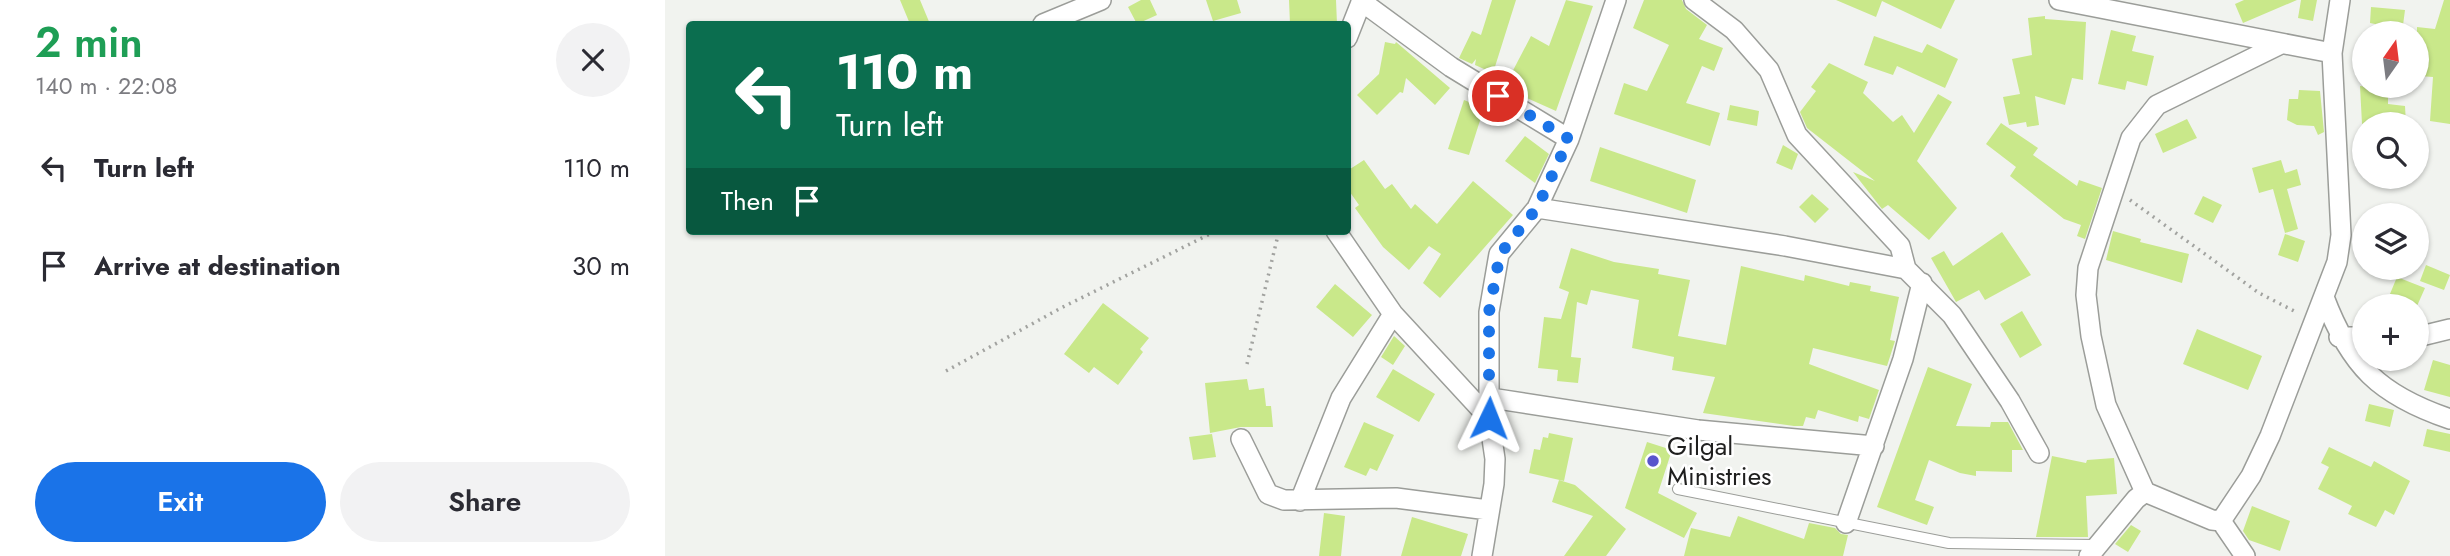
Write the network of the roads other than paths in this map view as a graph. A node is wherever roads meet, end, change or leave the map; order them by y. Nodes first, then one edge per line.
1 (1101, 0) edge
2 (1616, 0) edge
3 (1694, 0) edge
4 (2059, 0) edge
5 (2340, 0) edge
6 (1361, 1) edge
7 (1050, 21) edge
8 (1351, 27) edge
9 (2281, 44) junction
10 (2332, 53) junction
11 (1569, 139) junction
12 (1537, 208) junction
13 (1339, 235) edge
14 (1906, 269) junction
15 (1923, 283) junction
16 (2324, 297) junction
17 (1393, 314) junction
18 (2450, 329) edge
19 (2429, 334) edge
20 (2339, 337) junction
21 (2352, 337) edge
22 (1491, 398) junction
23 (1489, 418) junction
24 (2450, 419) edge
25 (1241, 439) dead end
26 (1874, 446) junction
27 (2039, 453) dead end
28 (1678, 489) dead end
29 (2145, 492) junction
30 (1300, 501) junction
31 (1488, 510) junction
32 (2221, 521) junction
33 (1846, 523) junction
34 (2093, 551) edge
35 (1482, 556) edge
36 (2245, 556) edge

1 - 7 street
2 - 11 street
3 - 14 street
4 - 9 street
5 - 10 street
6 - 8 street
6 - 11 street
9 - 10 street
9 - 29 street
10 - 16 street
11 - 12 street
12 - 14 street
12 - 22 street
13 - 17 street
14 - 15 street
15 - 26 street
15 - 27 street
16 - 20 street
16 - 32 street
17 - 23 street
17 - 30 street
18 - 19 street
20 - 21 street
20 - 24 street
22 - 23 street
22 - 26 street
23 - 31 street
25 - 30 street
26 - 33 street
28 - 33 lane
29 - 32 street
29 - 34 street
30 - 31 street
31 - 35 street
32 - 36 street
33 - 34 lane

